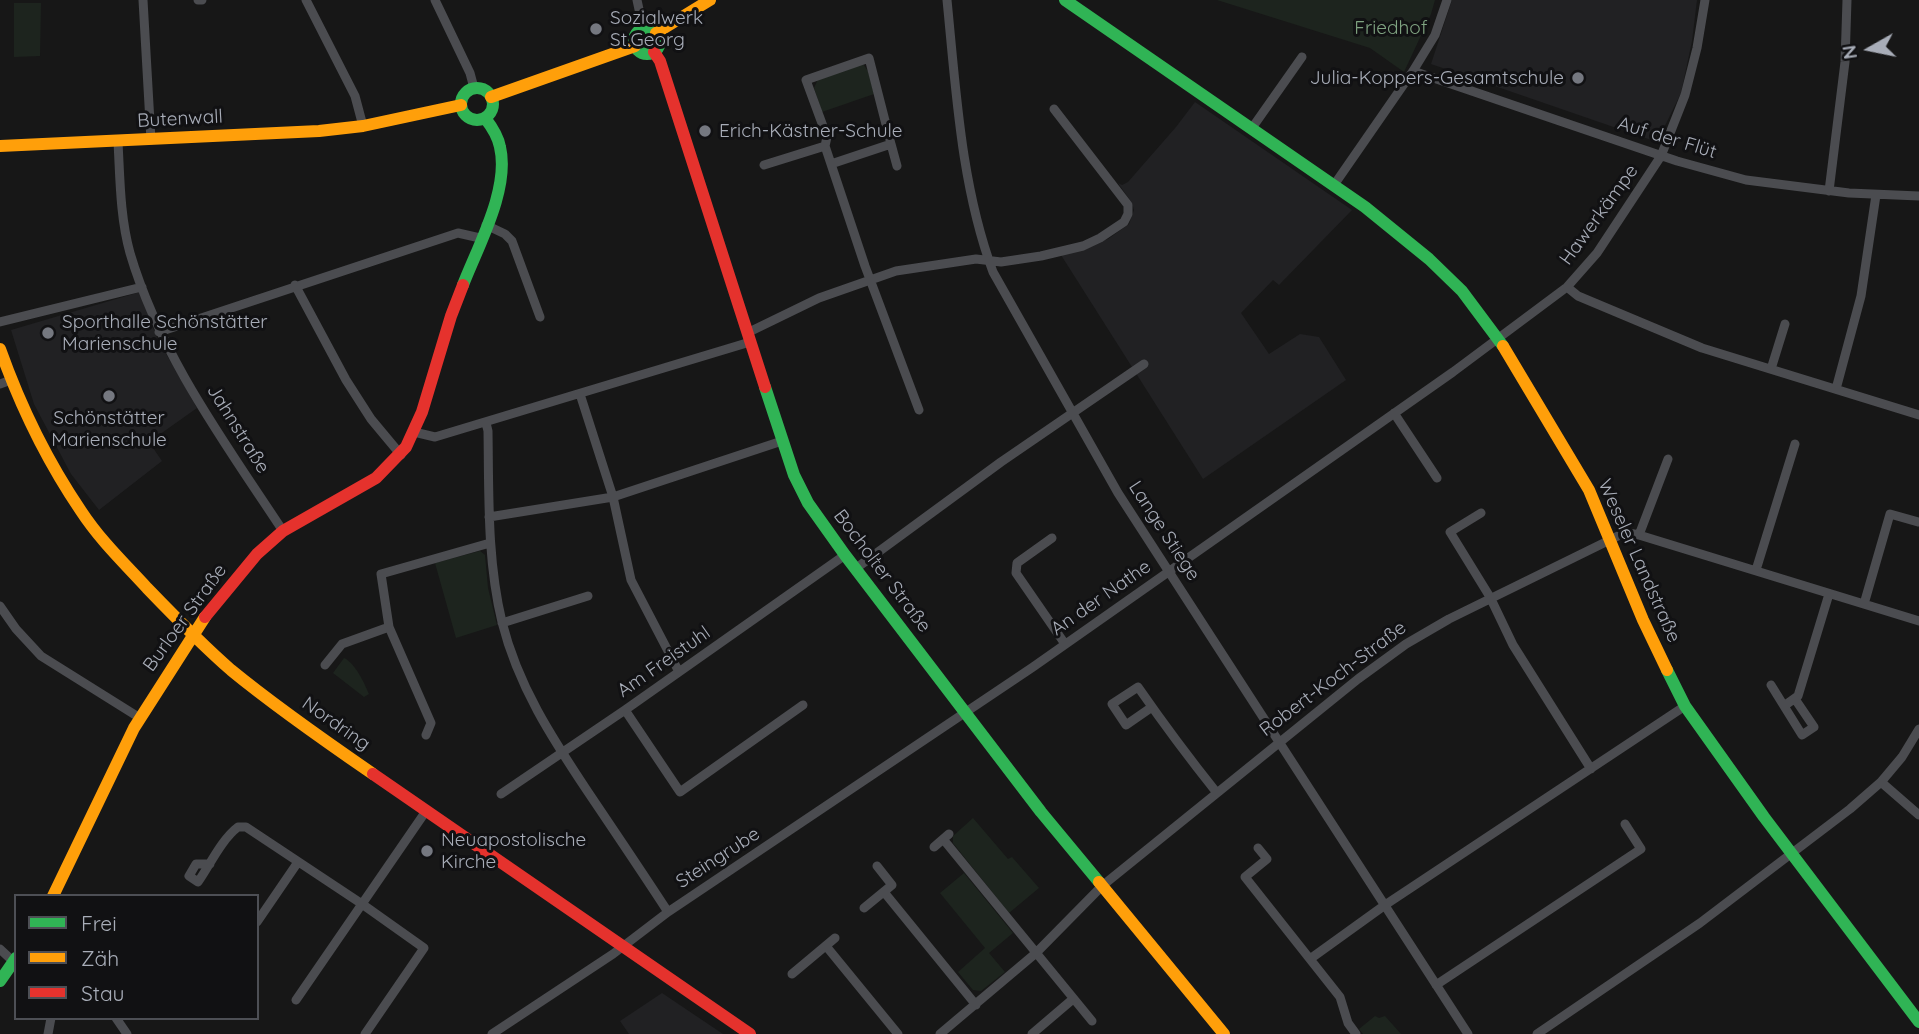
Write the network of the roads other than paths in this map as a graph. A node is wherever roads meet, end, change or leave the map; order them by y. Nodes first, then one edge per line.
1 (142, 0) edge
2 (319, 0) edge
3 (435, 0) edge
4 (636, 0) edge
5 (710, 0) edge
6 (947, 0) edge
7 (1065, 0) edge
8 (1447, 0) edge
9 (1704, 0) edge
10 (1847, 0) edge
11 (308, 2) edge
12 (650, 31) junction
13 (635, 46) junction
14 (654, 52) junction
15 (1302, 57) dead end
16 (1413, 71) junction
17 (474, 88) junction
18 (491, 97) junction
19 (461, 104) junction
20 (1054, 109) dead end
21 (485, 118) junction
22 (363, 126) junction
23 (1252, 128) junction
24 (151, 140) junction
25 (118, 142) junction
26 (891, 144) junction
27 (0, 146) edge
28 (824, 146) junction
29 (1661, 156) junction
30 (831, 164) junction
31 (764, 165) dead end
32 (897, 166) dead end
33 (1334, 185) junction
34 (1829, 191) junction
35 (1876, 194) junction
36 (1919, 196) edge
37 (486, 225) junction
38 (480, 238) junction
39 (989, 260) junction
40 (871, 278) junction
41 (295, 285) junction
42 (142, 287) junction
43 (1567, 287) junction
44 (540, 317) dead end
45 (0, 322) edge
46 (1785, 324) dead end
47 (159, 332) junction
48 (749, 338) junction
49 (1499, 338) junction
50 (0, 349) edge
51 (1144, 364) dead end
52 (1771, 369) junction
53 (6, 382) edge
54 (1836, 389) junction
55 (580, 394) junction
56 (919, 410) dead end
57 (1072, 413) junction
58 (1394, 413) junction
59 (1919, 415) edge
60 (486, 423) junction
61 (414, 432) junction
62 (782, 441) junction
63 (1795, 444) dead end
64 (401, 455) junction
65 (1668, 459) dead end
66 (1437, 478) dead end
67 (613, 497) junction
68 (1481, 513) dead end
69 (489, 517) junction
70 (1918, 522) edge
71 (283, 531) junction
72 (1639, 536) junction
73 (1052, 538) dead end
74 (1611, 539) junction
75 (490, 543) junction
76 (845, 555) junction
77 (855, 569) junction
78 (1756, 570) junction
79 (1169, 572) junction
80 (1829, 594) junction
81 (588, 596) dead end
82 (1489, 597) junction
83 (1864, 604) junction
84 (0, 606) edge
85 (1919, 621) edge
86 (502, 623) junction
87 (389, 627) junction
88 (193, 635) junction
89 (1065, 644) junction
90 (325, 665) dead end
91 (679, 672) junction
92 (1771, 685) dead end
93 (1795, 699) junction
94 (803, 705) dead end
95 (1685, 706) junction
96 (1784, 706) junction
97 (1152, 707) junction
98 (625, 710) junction
99 (965, 713) junction
100 (140, 718) junction
101 (1919, 729) edge
102 (426, 735) dead end
103 (1278, 741) junction
104 (561, 752) junction
105 (1591, 769) junction
106 (1881, 782) junction
107 (1217, 793) junction
108 (500, 794) dead end
109 (426, 811) junction
110 (1919, 814) edge
111 (1625, 824) dead end
112 (934, 847) dead end
113 (1258, 848) dead end
114 (1793, 854) junction
115 (298, 862) junction
116 (210, 864) dead end
117 (877, 866) dead end
118 (1102, 886) junction
119 (884, 892) junction
120 (54, 894) edge
121 (362, 904) junction
122 (1385, 905) junction
123 (864, 908) dead end
124 (668, 912) junction
125 (259, 919) edge
126 (835, 938) dead end
127 (623, 946) junction
128 (825, 946) junction
129 (0, 949) edge
130 (1037, 953) junction
131 (1310, 959) junction
132 (14, 960) edge
133 (14, 962) edge
134 (792, 974) dead end
135 (0, 981) edge
136 (1436, 985) junction
137 (1073, 999) junction
138 (296, 1000) dead end
139 (976, 1004) junction
140 (1092, 1021) dead end
141 (1919, 1022) edge
142 (365, 1034) edge
143 (492, 1034) edge
144 (750, 1034) edge
145 (898, 1034) edge
146 (940, 1034) edge
147 (1032, 1034) edge
148 (1224, 1034) edge
149 (1356, 1034) edge
150 (1468, 1034) edge
151 (1537, 1034) edge

1 - 24 street
2 - 11 street
3 - 17 street
4 - 12 street
5 - 12 main road
6 - 39 street, Lange Stiege
7 - 23 main road, Weseler Landstraße
8 - 16 street
9 - 29 street, Hawerkämpe
10 - 34 street
11 - 22 street
12 - 13 main road
12 - 14 main road
13 - 14 main road
13 - 18 main road
14 - 48 main road, Bocholter Straße
15 - 23 street
16 - 29 street, Auf der Flüt
16 - 33 street
17 - 18 main road
17 - 19 main road
18 - 21 main road
19 - 21 main road
19 - 22 main road, Butenwall
20 - 39 street
21 - 37 main road, Burloer Straße
22 - 24 main road, Butenwall
23 - 33 main road, Weseler Landstraße
24 - 25 main road, Butenwall
25 - 27 main road, Butenwall
25 - 42 street, Jahnstraße
26 - 28 street
26 - 30 street
26 - 32 street
28 - 30 street
28 - 31 street
29 - 34 street, Auf der Flüt
29 - 43 street, Hawerkämpe
30 - 40 street
33 - 49 main road, Weseler Landstraße
34 - 35 street, Auf der Flüt
35 - 36 street, Auf der Flüt
35 - 54 street
37 - 38 main road, Burloer Straße
37 - 44 street
38 - 41 street
38 - 61 main road, Burloer Straße
39 - 40 street
39 - 57 street, Lange Stiege
40 - 48 street
40 - 56 street
41 - 47 street
41 - 64 street
42 - 45 street
42 - 47 street, Jahnstraße
43 - 49 street, Hawerkämpe
43 - 52 street
46 - 52 street
47 - 71 street, Jahnstraße
48 - 55 street
48 - 62 main road, Bocholter Straße
49 - 58 street, An der Nathe
49 - 74 main road, Weseler Landstraße
50 - 53 main road, Nordring
51 - 57 street
52 - 54 street
53 - 88 main road, Nordring
54 - 59 street
55 - 60 street
55 - 67 street
57 - 77 street
57 - 79 street, Lange Stiege
58 - 66 street
58 - 79 street, An der Nathe
60 - 61 street
60 - 69 street
61 - 64 main road, Burloer Straße
62 - 67 street
62 - 76 main road, Bocholter Straße
63 - 78 street
64 - 71 main road, Burloer Straße
65 - 72 street
67 - 69 street
67 - 91 street
68 - 82 street
69 - 75 street
70 - 83 street
71 - 88 main road, Burloer Straße
72 - 74 street, Robert-Koch-Straße
72 - 78 street
73 - 89 street
74 - 82 street, Robert-Koch-Straße
74 - 95 main road, Weseler Landstraße
75 - 86 street
75 - 87 street
76 - 77 main road, Bocholter Straße
76 - 91 street, Am Freistuhl
77 - 99 main road, Bocholter Straße
78 - 80 street
79 - 89 street, An der Nathe
79 - 103 street, Lange Stiege
80 - 83 street
80 - 93 street
81 - 86 street
82 - 103 street, Robert-Koch-Straße
82 - 105 street
83 - 85 street
84 - 100 street
86 - 104 street
87 - 90 street
87 - 102 street
88 - 100 main road, Burloer Straße
88 - 109 main road, Nordring
89 - 99 street, An der Nathe
91 - 98 street, Am Freistuhl
92 - 96 street
93 - 96 street
93 - 96 street
94 - 98 street
95 - 105 street
95 - 114 main road, Weseler Landstraße
97 - 97 street
97 - 107 street
98 - 104 street, Am Freistuhl
99 - 118 main road, Bocholter Straße
99 - 124 street, Steingrube
100 - 120 main road, Burloer Straße
101 - 106 street
103 - 107 street, Robert-Koch-Straße
103 - 122 street, Lange Stiege
104 - 108 street, Am Freistuhl
104 - 124 street
105 - 122 street
106 - 110 street
106 - 114 street
107 - 118 street, Robert-Koch-Straße
109 - 121 street
109 - 127 main road, Nordring
111 - 136 street
112 - 130 street
113 - 131 street
114 - 141 main road, Weseler Landstraße
114 - 151 street
115 - 116 street
115 - 121 street
115 - 125 street
117 - 119 street
118 - 130 street, Robert-Koch-Straße
118 - 148 main road, Bocholter Straße
119 - 123 street
119 - 139 street
121 - 138 street
121 - 142 street
122 - 131 street
122 - 136 street, Lange Stiege
124 - 127 street, Steingrube
126 - 128 street
127 - 143 street, Steingrube
127 - 144 main road, Nordring
128 - 134 street
128 - 145 street
129 - 132 street
130 - 137 street
130 - 139 street, Robert-Koch-Straße
131 - 149 street
133 - 135 main road
136 - 150 street, Lange Stiege
137 - 140 street
137 - 147 street
139 - 146 street, Robert-Koch-Straße

